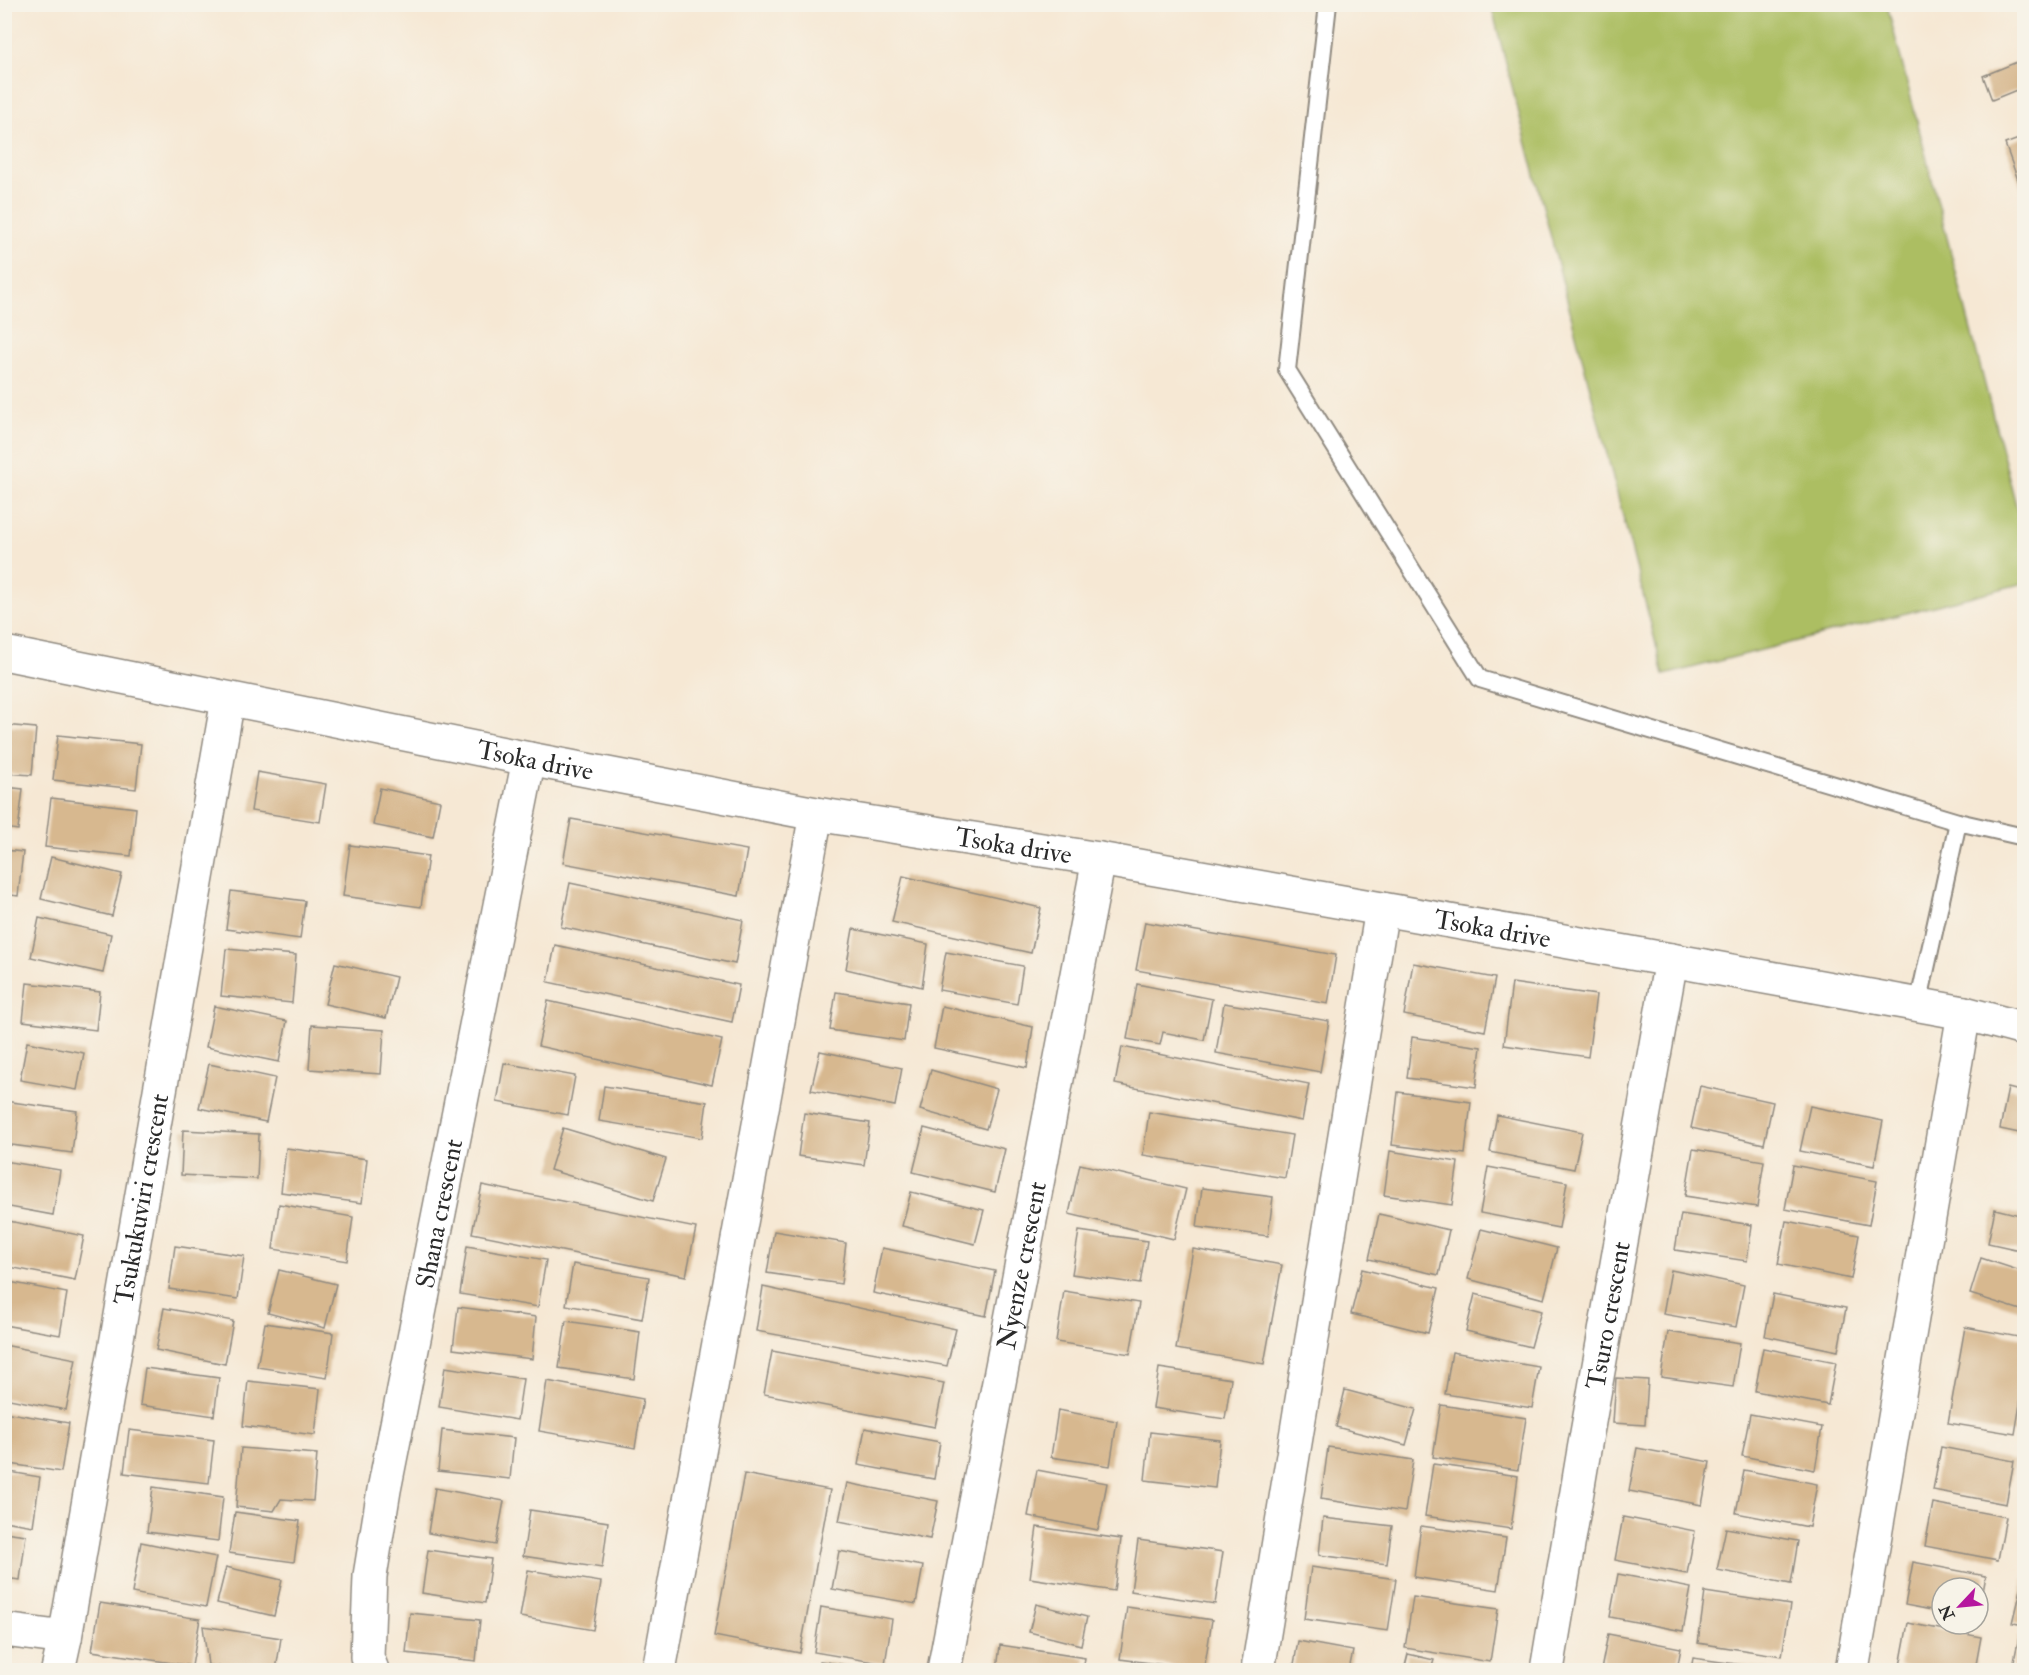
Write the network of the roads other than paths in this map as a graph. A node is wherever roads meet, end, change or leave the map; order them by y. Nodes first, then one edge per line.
1 (1328, 4) edge
2 (4, 653) edge
3 (228, 699) junction
4 (529, 759) junction
5 (816, 814) junction
6 (1958, 822) junction
7 (2025, 837) edge
8 (1099, 859) junction
9 (1382, 909) junction
10 (1671, 960) junction
11 (1918, 1005) junction
12 (1964, 1013) junction
13 (2025, 1029) edge
14 (4, 1630) edge
15 (65, 1638) junction
16 (58, 1671) edge
17 (372, 1671) edge
18 (659, 1671) edge
19 (944, 1671) edge
20 (1258, 1671) edge
21 (1547, 1671) edge
22 (1852, 1671) edge

1 - 6 lane
2 - 3 street, Tsoka drive
3 - 4 street, Tsoka drive
3 - 15 street, Tsukukuviri crescent
4 - 5 street, Tsoka drive
4 - 17 street, Shana crescent
5 - 8 street, Tsoka drive
5 - 18 street
6 - 7 lane
6 - 11 lane
8 - 9 street, Tsoka drive
8 - 19 street, Nyenze crescent
9 - 10 street, Tsoka drive
9 - 20 street
10 - 11 street, Tsoka drive
10 - 21 street, Tsuro crescent
11 - 12 street, Tsoka drive
12 - 13 street, Tsoka drive
12 - 22 street
14 - 15 street
15 - 16 street, Tsukukuviri crescent

